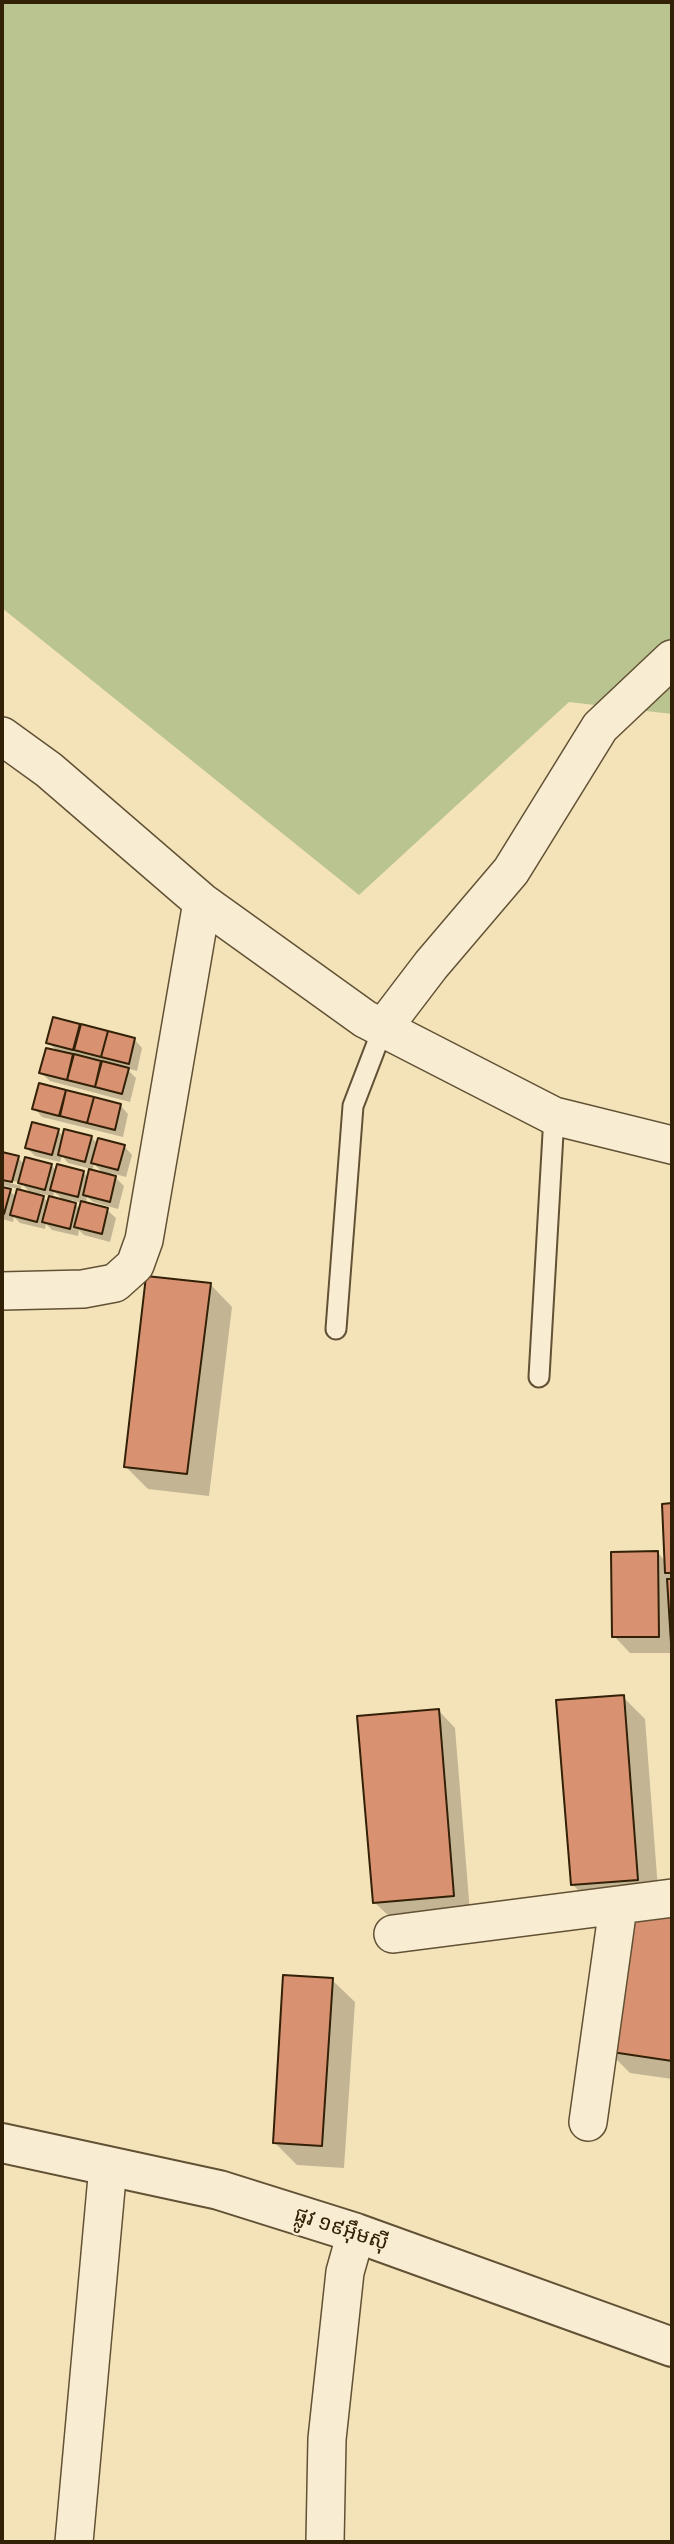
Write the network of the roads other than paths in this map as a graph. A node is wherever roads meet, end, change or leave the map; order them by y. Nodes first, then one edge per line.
1 (672, 659) edge
2 (2, 736) edge
3 (202, 902) junction
4 (383, 1028) junction
5 (554, 1116) junction
6 (672, 1145) edge
7 (2, 1291) edge
8 (336, 1329) dead end
9 (539, 1377) dead end
10 (672, 1898) edge
11 (618, 1907) junction
12 (393, 1934) dead end
13 (588, 2122) dead end
14 (2, 2143) edge
15 (108, 2166) junction
16 (356, 2233) junction
17 (672, 2347) edge
18 (74, 2542) edge
19 (325, 2542) edge

1 - 4 street
2 - 3 street
3 - 4 street
3 - 7 street
4 - 5 street
4 - 8 lane
5 - 6 street
5 - 9 lane
10 - 11 street
11 - 12 street
11 - 13 street
14 - 15 street, ផ្លូវ ១៩អ៊ឹមស៊ី
15 - 16 street, ផ្លូវ ១៩អ៊ឹមស៊ី
15 - 18 street
16 - 17 street, ផ្លូវ ១៩អ៊ឹមស៊ី
16 - 19 street

